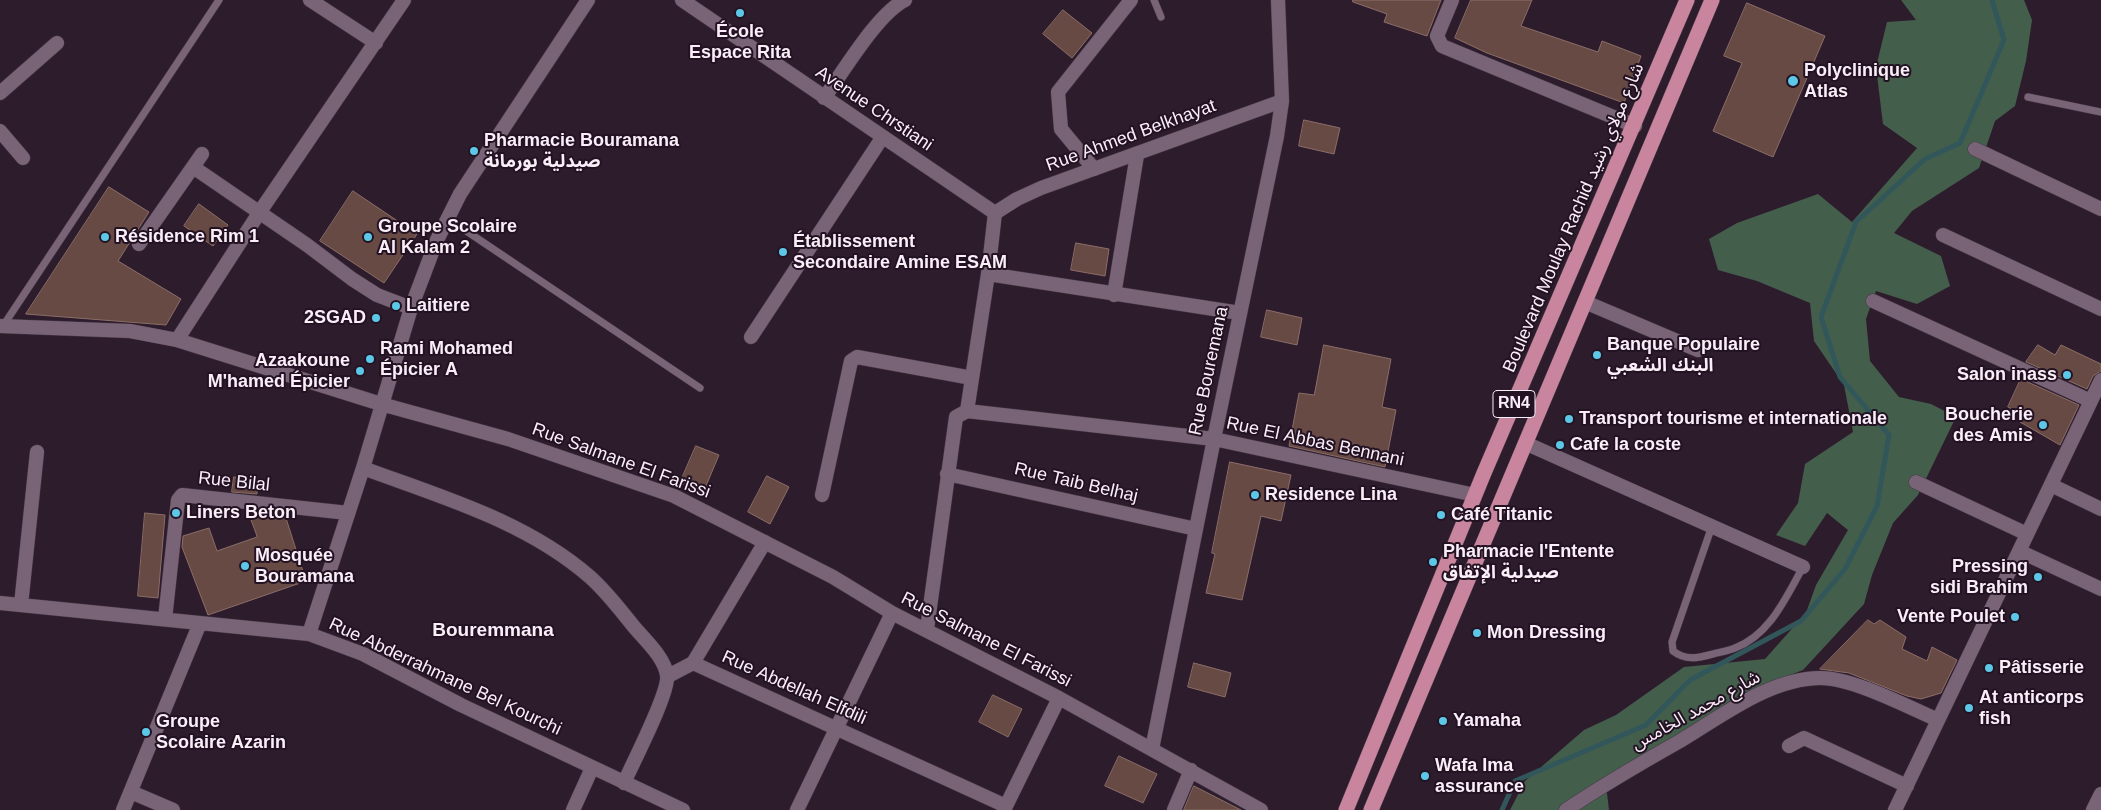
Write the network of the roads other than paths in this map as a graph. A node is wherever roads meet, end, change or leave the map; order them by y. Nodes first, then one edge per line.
1 (219, 0) edge
2 (310, 0) edge
3 (404, 0) edge
4 (588, 0) edge
5 (682, 0) edge
6 (905, 0) edge
7 (1131, 0) edge
8 (1154, 0) edge
9 (1278, 0) edge
10 (1452, 0) edge
11 (1687, 0) edge
12 (1712, 0) edge
13 (1161, 17) dead end
14 (57, 43) dead end
15 (376, 43) junction
16 (0, 93) edge
17 (2028, 97) dead end
18 (824, 98) junction
19 (1282, 101) junction
20 (2101, 112) edge
21 (1635, 126) junction
22 (0, 131) edge
23 (882, 138) junction
24 (1975, 149) dead end
25 (202, 154) dead end
26 (1137, 156) junction
27 (23, 158) dead end
28 (193, 167) junction
29 (1094, 169) junction
30 (2101, 210) edge
31 (259, 213) junction
32 (995, 214) junction
33 (446, 218) junction
34 (1943, 235) dead end
35 (139, 244) dead end
36 (988, 274) junction
37 (1114, 295) junction
38 (1873, 301) dead end
39 (1585, 302) junction
40 (411, 308) junction
41 (2101, 309) edge
42 (1240, 314) junction
43 (1, 326) edge
44 (750, 337) dead end
45 (177, 340) junction
46 (1698, 350) dead end
47 (972, 378) junction
48 (2101, 380) edge
49 (700, 388) dead end
50 (2091, 401) junction
51 (381, 404) junction
52 (967, 411) junction
53 (1214, 439) junction
54 (1525, 443) junction
55 (37, 452) dead end
56 (363, 468) junction
57 (947, 474) junction
58 (1916, 482) dead end
59 (2051, 486) junction
60 (822, 495) dead end
61 (1475, 495) junction
62 (2101, 509) edge
63 (348, 514) junction
64 (1712, 526) junction
65 (1196, 529) junction
66 (2027, 534) junction
67 (765, 542) junction
68 (2019, 551) junction
69 (1803, 567) joint
70 (2101, 589) edge
71 (0, 603) edge
72 (21, 605) junction
73 (892, 613) junction
74 (165, 619) junction
75 (200, 623) junction
76 (926, 629) junction
77 (309, 634) junction
78 (693, 663) junction
79 (668, 676) junction
80 (1058, 698) junction
81 (1938, 720) junction
82 (838, 728) junction
83 (1789, 746) dead end
84 (1152, 749) junction
85 (592, 768) junction
86 (1191, 770) junction
87 (624, 783) junction
88 (1906, 786) junction
89 (131, 792) junction
90 (2101, 794) edge
91 (1005, 808) edge
92 (123, 810) edge
93 (173, 810) edge
94 (573, 810) edge
95 (683, 810) edge
96 (797, 810) edge
97 (1174, 810) edge
98 (1261, 810) edge
99 (1346, 810) edge
100 (1371, 810) edge
101 (1566, 810) edge
102 (1895, 810) edge
103 (2093, 810) edge

1 - 43 lane
2 - 15 street
3 - 15 street
4 - 33 street
5 - 18 street, Avenue Chrstiani
6 - 18 street
7 - 29 street
8 - 13 lane
9 - 19 street, Rue Bouremana
10 - 21 street
11 - 21 main road, Boulevard Moulay Rachid شارع مولاي رشيد / RN4
12 - 39 main road, RN4
14 - 16 street
15 - 31 street
17 - 20 lane
18 - 23 street, Avenue Chrstiani
19 - 26 street, Rue Ahmed Belkhayat
19 - 42 street, Rue Bouremana
21 - 61 main road, Boulevard Moulay Rachid شارع مولاي رشيد / RN4
22 - 27 street
23 - 32 street, Avenue Chrstiani
23 - 44 street
24 - 30 street
25 - 28 street
26 - 29 street, Rue Ahmed Belkhayat
26 - 37 street
28 - 31 street
28 - 35 street
29 - 32 street, Rue Ahmed Belkhayat
31 - 40 street
31 - 45 street
32 - 36 street
33 - 40 street
33 - 49 lane
34 - 41 street
36 - 37 street
36 - 47 street
37 - 42 street
38 - 50 street
39 - 46 street
39 - 54 main road, RN4
40 - 51 street
42 - 53 street, Rue Bouremana
43 - 45 street, Rue Salmane El Farissi
45 - 51 street, Rue Salmane El Farissi
47 - 52 street
47 - 60 street
48 - 50 street
50 - 59 street
51 - 56 street
51 - 67 street, Rue Salmane El Farissi
52 - 53 street, Rue El Abbas Bennani
52 - 57 street
53 - 61 street, Rue El Abbas Bennani
53 - 65 street, Rue Bouremana
54 - 64 street
54 - 100 main road, RN4
55 - 72 street
56 - 63 street
56 - 79 street
57 - 65 street, Rue Taib Belhaj
57 - 76 street
58 - 66 street
59 - 62 street
59 - 66 street
61 - 99 main road, Boulevard Moulay Rachid شارع مولاي رشيد / RN4
63 - 74 street, Rue Bilal
63 - 77 street
64 - 69 street
64 - 69 lane
65 - 84 street, Rue Bouremana
66 - 68 street
67 - 73 street, Rue Salmane El Farissi
67 - 78 street, Rue Abdellah Elfdili
68 - 70 street
68 - 81 street
71 - 72 street, Rue Abderrahmane Bel Kourchi
72 - 74 street, Rue Abderrahmane Bel Kourchi
73 - 76 street, Rue Salmane El Farissi
73 - 82 street
74 - 75 street, Rue Abderrahmane Bel Kourchi
75 - 77 street, Rue Abderrahmane Bel Kourchi
75 - 89 street
76 - 80 street, Rue Salmane El Farissi
77 - 85 street, Rue Abderrahmane Bel Kourchi
78 - 79 street
78 - 82 street, Rue Abdellah Elfdili
79 - 87 street
80 - 84 street, Rue Salmane El Farissi
80 - 91 street
81 - 88 street
81 - 101 street, شارع محمد الخامس
82 - 91 street, Rue Abdellah Elfdili
82 - 96 street
83 - 88 street
84 - 86 street, Rue Salmane El Farissi
85 - 87 street, Rue Abderrahmane Bel Kourchi
85 - 94 street
86 - 97 street
86 - 98 street, Rue Salmane El Farissi
87 - 95 street, Rue Abderrahmane Bel Kourchi
88 - 102 street
89 - 92 street
89 - 93 street
90 - 103 street

